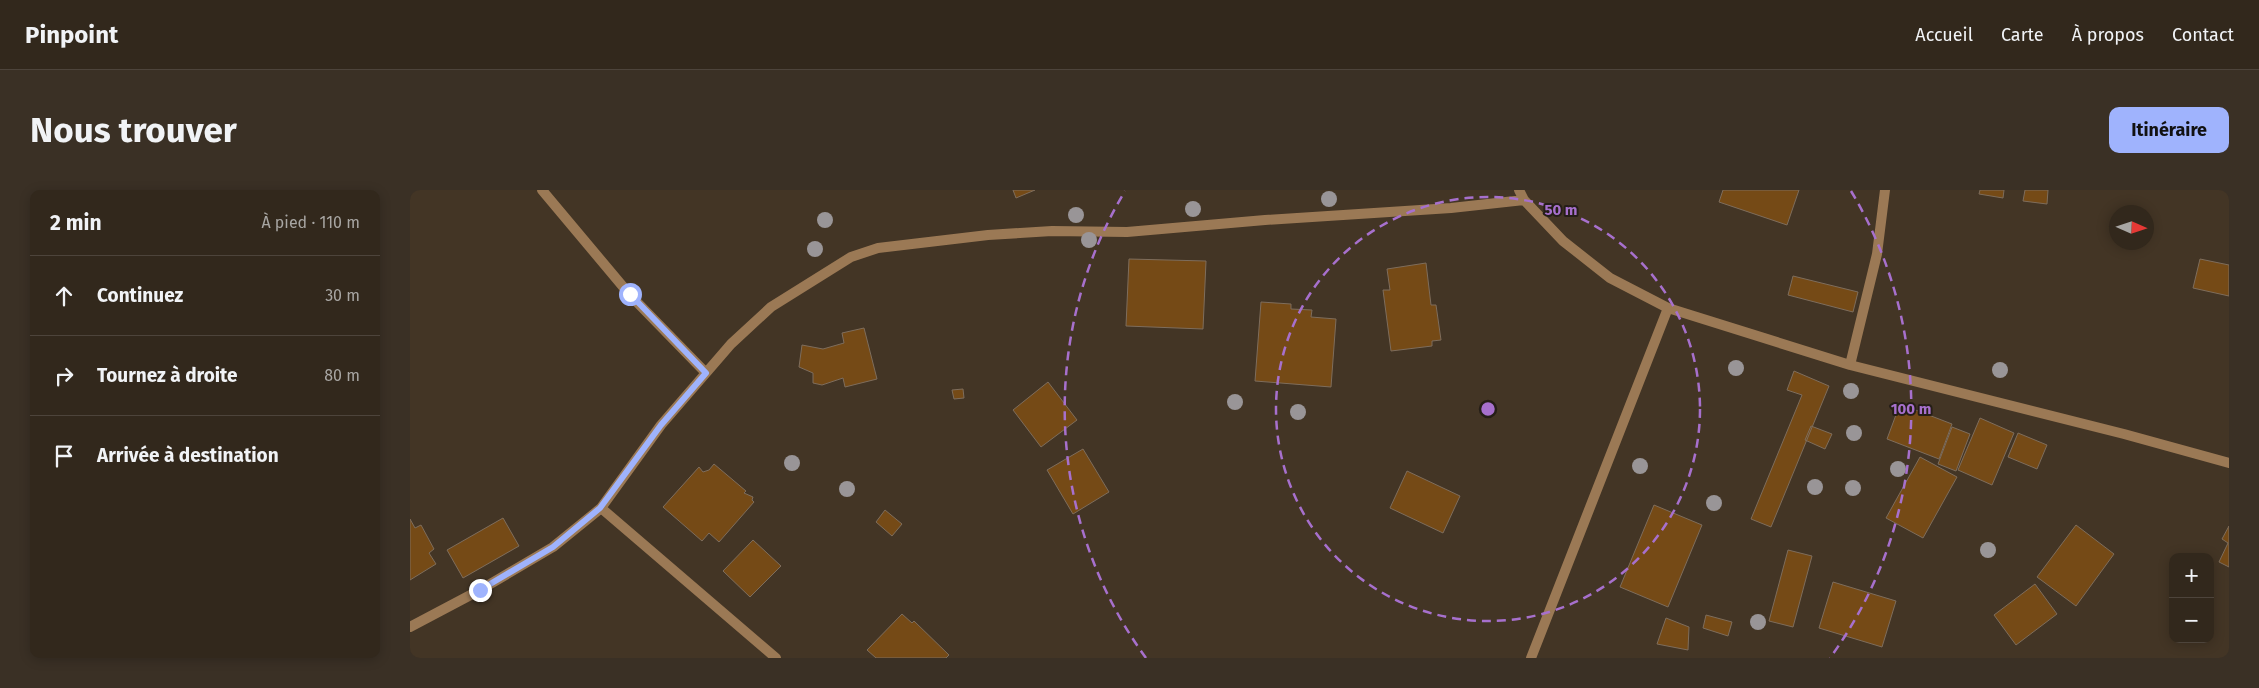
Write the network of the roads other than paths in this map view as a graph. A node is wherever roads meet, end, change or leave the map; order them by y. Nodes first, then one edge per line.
1 (542, 190) edge
2 (1884, 190) edge
3 (1521, 195) edge
4 (1668, 308) junction
5 (1850, 365) junction
6 (706, 373) junction
7 (2229, 463) edge
8 (600, 508) junction
9 (410, 627) edge
10 (776, 658) edge
11 (1530, 658) edge

1 - 6 street
2 - 5 street
3 - 4 street
3 - 6 street
4 - 5 street
4 - 11 street
5 - 7 street
6 - 8 street
8 - 9 street
8 - 10 street

